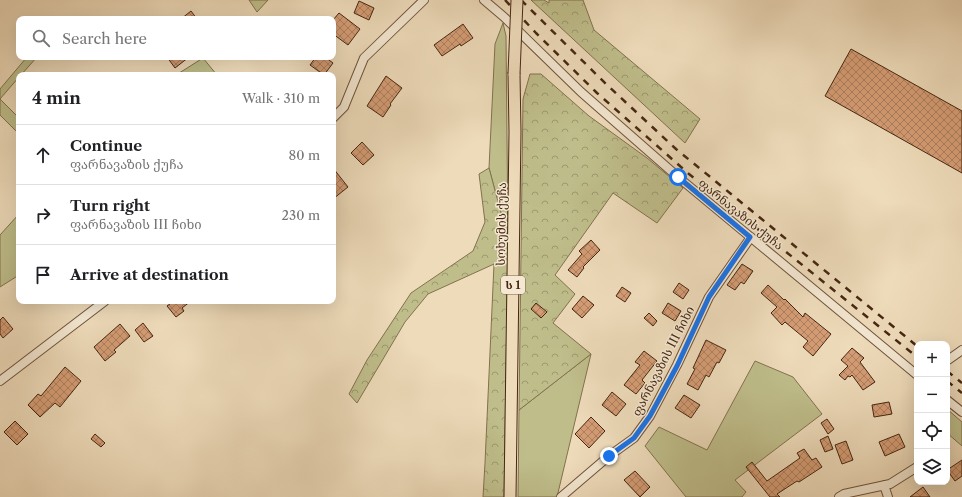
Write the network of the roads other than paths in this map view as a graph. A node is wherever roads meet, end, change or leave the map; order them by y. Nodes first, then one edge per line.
1 (424, 0) edge
2 (484, 0) edge
3 (517, 0) edge
4 (336, 115) edge
5 (750, 237) junction
6 (101, 304) edge
7 (962, 350) edge
8 (950, 359) edge
9 (914, 373) edge
10 (0, 381) edge
11 (950, 402) edge
12 (962, 412) edge
13 (914, 469) edge
14 (884, 485) junction
15 (510, 497) edge
16 (561, 497) edge
17 (839, 497) edge
18 (888, 497) edge

1 - 4 street
2 - 5 street, ფარნავაზის ქუჩა
3 - 15 highway, სოხუმის ქუჩა / ს 1, bridge
5 - 9 street, ფარნავაზის ქუჩა
5 - 16 street, ფარნავაზის III ჩიხი
6 - 10 street
7 - 8 street
11 - 12 street
13 - 14 street
14 - 17 street
14 - 18 street

